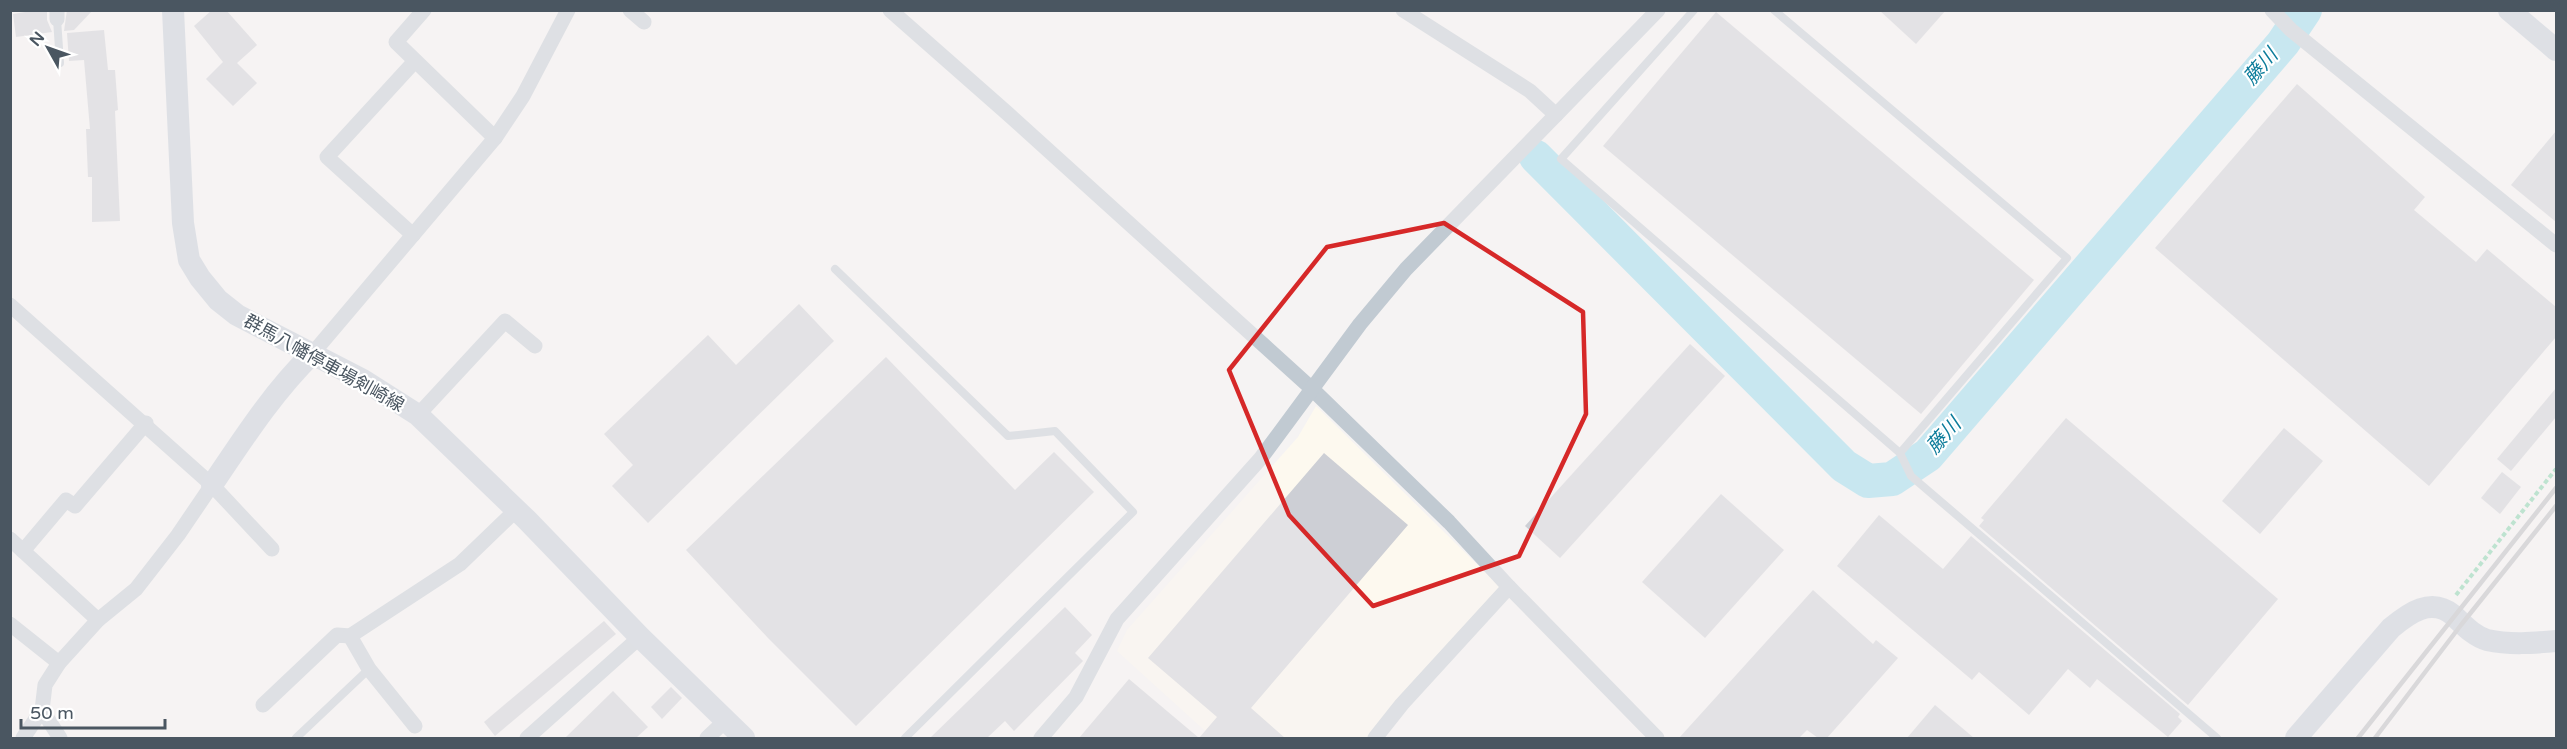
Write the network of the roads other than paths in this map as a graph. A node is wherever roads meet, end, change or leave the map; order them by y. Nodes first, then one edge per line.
1 (174, 10) edge
2 (424, 10) edge
3 (568, 10) edge
4 (630, 10) edge
5 (890, 10) edge
6 (1402, 10) edge
7 (1658, 10) edge
8 (1694, 10) edge
9 (1774, 10) edge
10 (2272, 10) edge
11 (2509, 10) edge
12 (57, 15) edge
13 (644, 22) dead end
14 (2556, 50) edge
15 (415, 61) junction
16 (60, 63) dead end
17 (1556, 115) junction
18 (495, 138) junction
19 (413, 235) junction
20 (2556, 245) edge
21 (835, 268) dead end
22 (10, 304) edge
23 (535, 346) dead end
24 (313, 353) junction
25 (1311, 388) junction
26 (418, 416) junction
27 (146, 423) junction
28 (1900, 453) junction
29 (212, 485) junction
30 (516, 510) junction
31 (10, 539) edge
32 (272, 549) dead end
33 (23, 551) junction
34 (1509, 587) junction
35 (98, 620) junction
36 (10, 624) edge
37 (350, 636) junction
38 (640, 637) junction
39 (2556, 641) edge
40 (59, 663) junction
41 (369, 669) junction
42 (263, 705) dead end
43 (42, 710) junction
44 (725, 721) junction
45 (415, 726) dead end
46 (23, 738) edge
47 (60, 738) edge
48 (296, 738) edge
49 (527, 738) edge
50 (707, 738) edge
51 (744, 738) edge
52 (904, 738) edge
53 (1041, 738) edge
54 (1375, 738) edge
55 (1657, 738) edge
56 (2217, 738) edge
57 (2296, 738) edge

1 - 24 main road, 群馬八幡停車場剣崎線
2 - 15 street
3 - 18 street
4 - 13 street
5 - 25 street
6 - 17 street
7 - 17 street
8 - 28 lane
9 - 28 lane
10 - 20 street
11 - 14 main road
12 - 16 lane
15 - 18 street
15 - 19 street
17 - 25 street
18 - 19 street
19 - 24 street
21 - 52 lane
22 - 27 street
23 - 26 street
24 - 26 main road, 群馬八幡停車場剣崎線
24 - 29 main road
25 - 34 street
25 - 53 street
26 - 30 main road, 群馬八幡停車場剣崎線
27 - 29 street
27 - 33 street
28 - 56 lane
29 - 32 street
29 - 35 street
30 - 37 street
30 - 38 main road, 群馬八幡停車場剣崎線
31 - 33 street
33 - 35 street
34 - 54 street
34 - 55 street
35 - 40 street
36 - 40 street
37 - 41 street
37 - 42 street
38 - 44 main road, 群馬八幡停車場剣崎線
38 - 49 street
39 - 57 main road
40 - 43 street
41 - 45 street
41 - 48 lane
43 - 46 street
43 - 47 street
44 - 50 street
44 - 51 main road, 群馬八幡停車場剣崎線

